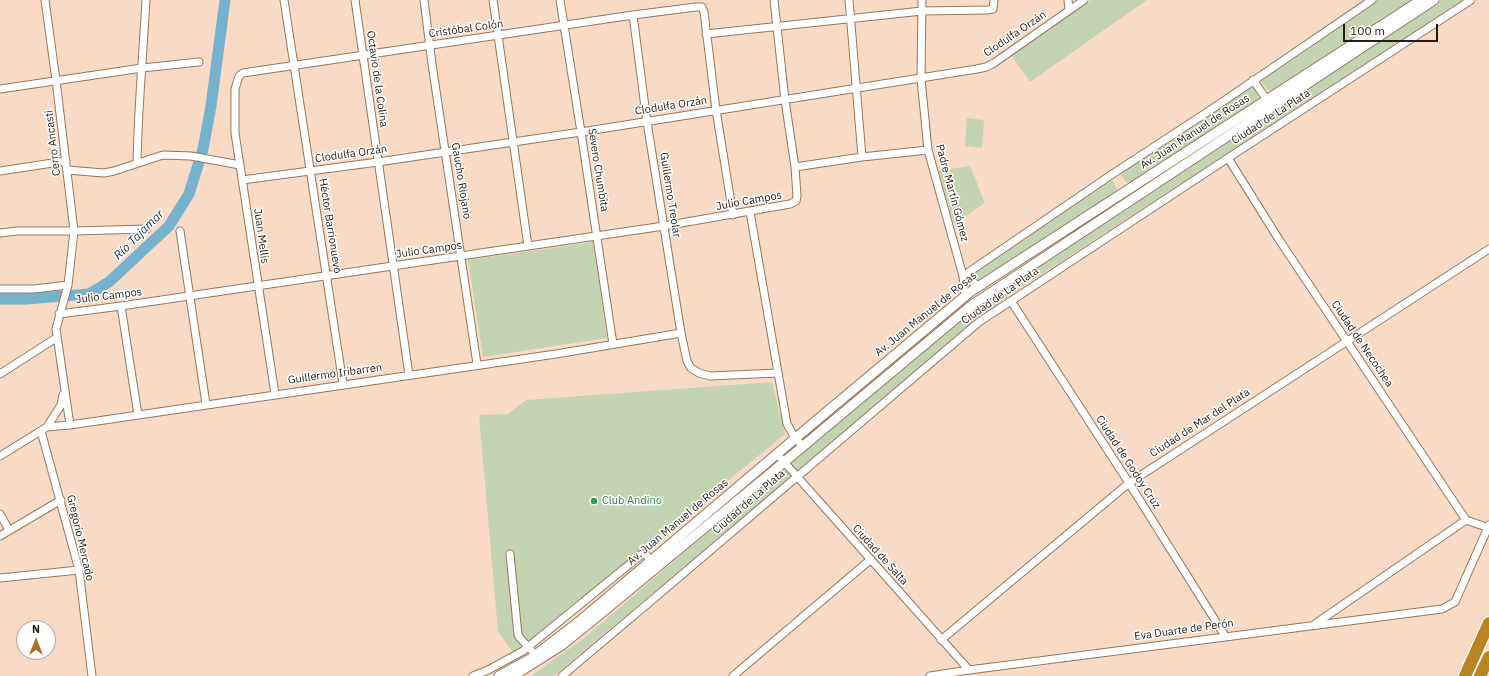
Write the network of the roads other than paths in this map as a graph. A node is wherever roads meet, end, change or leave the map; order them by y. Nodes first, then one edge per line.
1 (45, 0) edge
2 (146, 0) edge
3 (284, 0) edge
4 (355, 0) edge
5 (424, 0) edge
6 (493, 0) edge
7 (560, 0) edge
8 (774, 0) edge
9 (849, 0) edge
10 (922, 0) edge
11 (994, 0) edge
12 (1068, 0) edge
13 (1084, 0) edge
14 (1372, 0) edge
15 (1421, 0) edge
16 (1434, 0) edge
17 (1471, 0) edge
18 (1069, 10) junction
19 (922, 11) junction
20 (633, 15) junction
21 (851, 18) junction
22 (565, 26) junction
23 (778, 27) junction
24 (706, 34) junction
25 (498, 36) junction
26 (429, 45) junction
27 (362, 55) junction
28 (199, 62) dead end
29 (294, 65) junction
30 (142, 68) junction
31 (922, 79) junction
32 (56, 80) junction
33 (237, 80) joint
34 (1253, 80) junction
35 (857, 88) junction
36 (0, 89) edge
37 (785, 100) junction
38 (1267, 100) junction
39 (716, 110) junction
40 (647, 122) junction
41 (581, 132) junction
42 (513, 142) junction
43 (928, 150) junction
44 (445, 151) junction
45 (862, 157) junction
46 (1228, 158) junction
47 (66, 161) junction
48 (378, 162) junction
49 (137, 163) junction
50 (240, 165) junction
51 (795, 167) junction
52 (67, 170) junction
53 (0, 171) edge
54 (310, 171) junction
55 (242, 180) junction
56 (750, 212) junction
57 (733, 214) junction
58 (664, 226) junction
59 (147, 229) dead end
60 (74, 231) junction
61 (180, 231) dead end
62 (0, 233) edge
63 (597, 236) junction
64 (528, 246) junction
65 (1489, 249) edge
66 (461, 256) junction
67 (393, 266) junction
68 (326, 276) junction
69 (963, 276) junction
70 (68, 285) junction
71 (258, 286) junction
72 (979, 286) junction
73 (2, 289) edge
74 (189, 296) junction
75 (965, 296) junction
76 (1011, 301) junction
77 (121, 306) junction
78 (59, 314) junction
79 (681, 333) junction
80 (56, 338) junction
81 (1347, 340) junction
82 (613, 344) junction
83 (477, 364) junction
84 (778, 373) junction
85 (0, 374) edge
86 (409, 374) junction
87 (64, 384) junction
88 (343, 384) junction
89 (275, 394) junction
90 (206, 404) junction
91 (138, 414) junction
92 (70, 425) junction
93 (44, 429) junction
94 (795, 438) junction
95 (803, 446) junction
96 (777, 454) junction
97 (0, 456) edge
98 (783, 463) junction
99 (796, 476) junction
100 (1129, 483) junction
101 (61, 500) junction
102 (0, 514) edge
103 (1466, 520) junction
104 (1489, 527) edge
105 (9, 530) junction
106 (0, 536) edge
107 (510, 554) dead end
108 (870, 560) junction
109 (652, 561) junction
110 (79, 570) junction
111 (0, 578) edge
112 (1489, 623) edge
113 (1314, 625) junction
114 (1225, 636) junction
115 (941, 640) junction
116 (528, 647) junction
117 (535, 655) junction
118 (1489, 657) edge
119 (969, 670) junction
120 (92, 676) edge
121 (472, 676) edge
122 (499, 676) edge
123 (513, 676) edge
124 (562, 676) edge
125 (733, 676) edge
126 (930, 676) edge
127 (1465, 676) edge
128 (1480, 676) edge

1 - 32 street, Cerro Ancasti
2 - 30 street
3 - 29 street, Héctor Barrionuevo
4 - 27 street, Octavio de la Colina
5 - 26 street, Gaucho Riojano
6 - 25 street
7 - 22 street, Severo Chumbita
8 - 23 street
9 - 21 street
10 - 19 street, Padre Martín Gómez
11 - 19 street
12 - 18 street
13 - 18 street, Clodulfa Orzán
14 - 34 street
15 - 38 main road, Av. Juan Manuel de Rosas
16 - 95 main road, Av. Juan Manuel de Rosas
17 - 46 street, Ciudad de La Plata
18 - 31 street, Clodulfa Orzán
19 - 21 street
19 - 31 street, Padre Martín Gómez
20 - 22 street, Cristóbal Colón
20 - 24 street, Cristóbal Colón
20 - 40 street, Guillermo Treolar
21 - 23 street
21 - 35 street
22 - 25 street, Cristóbal Colón
22 - 41 street, Severo Chumbita
23 - 24 street
23 - 37 street
24 - 39 street
25 - 26 street, Cristóbal Colón
25 - 42 street
26 - 27 street, Cristóbal Colón
26 - 44 street, Gaucho Riojano
27 - 29 street, Cristóbal Colón
27 - 48 street, Octavio de la Colina
28 - 30 street
29 - 33 street, Cristóbal Colón
29 - 54 street, Héctor Barrionuevo
30 - 32 street
30 - 49 street
31 - 35 street, Clodulfa Orzán
31 - 43 street, Padre Martín Gómez
32 - 36 street
32 - 47 street, Cerro Ancasti
33 - 50 street, Juan Mellis
34 - 38 street
34 - 69 street
35 - 37 street, Clodulfa Orzán
35 - 45 street
37 - 39 street, Clodulfa Orzán
37 - 51 street
38 - 72 main road, Av. Juan Manuel de Rosas
39 - 40 street, Clodulfa Orzán
39 - 57 street
40 - 41 street, Clodulfa Orzán
40 - 58 street, Guillermo Treolar
41 - 42 street, Clodulfa Orzán
41 - 63 street, Severo Chumbita
42 - 44 street, Clodulfa Orzán
42 - 64 street
43 - 45 street
43 - 69 street, Padre Martín Gómez
44 - 48 street, Clodulfa Orzán
44 - 66 street, Gaucho Riojano
45 - 51 street
46 - 76 street, Ciudad de La Plata
46 - 81 street, Ciudad de Necochea
47 - 52 street, Cerro Ancasti
47 - 53 street
48 - 54 street, Clodulfa Orzán
48 - 67 street, Octavio de la Colina
49 - 50 street
49 - 52 street
50 - 55 street, Juan Mellis
51 - 56 street, Julio Campos
52 - 60 street, Cerro Ancasti
54 - 55 street, Clodulfa Orzán
54 - 68 street, Héctor Barrionuevo
55 - 71 street, Juan Mellis
56 - 57 street, Julio Campos
56 - 84 street
57 - 58 street, Julio Campos
58 - 63 street, Julio Campos
58 - 79 street, Guillermo Treolar
59 - 60 street
60 - 62 street
60 - 70 street, Cerro Ancasti
61 - 74 street
63 - 64 street, Julio Campos
63 - 82 street, Severo Chumbita
64 - 66 street, Julio Campos
65 - 81 street, Ciudad de Mar del Plata
66 - 67 street, Julio Campos
66 - 83 street, Gaucho Riojano
67 - 68 street, Julio Campos
67 - 86 street, Octavio de la Colina
68 - 71 street, Julio Campos
68 - 88 street, Héctor Barrionuevo
69 - 72 street
69 - 75 street, Padre Martín Gómez
70 - 73 street
70 - 78 street
71 - 74 street, Julio Campos
71 - 89 street, Juan Mellis
72 - 75 main road, Av. Juan Manuel de Rosas
74 - 77 street, Julio Campos
74 - 90 street
75 - 94 main road, Av. Juan Manuel de Rosas
76 - 99 street, Ciudad de La Plata
76 - 100 street, Ciudad de Godoy Cruz
77 - 78 street, Julio Campos
77 - 91 street
78 - 80 street
79 - 82 street, Guillermo Iribarren
79 - 84 street, Guillermo Treolar
80 - 85 street
80 - 87 street
81 - 100 street, Ciudad de Mar del Plata
81 - 103 street, Ciudad de Necochea
82 - 83 street, Guillermo Iribarren
83 - 86 street, Guillermo Iribarren
84 - 94 street
86 - 88 street, Guillermo Iribarren
87 - 92 street
87 - 93 street
88 - 89 street, Guillermo Iribarren
89 - 90 street, Guillermo Iribarren
90 - 91 street, Guillermo Iribarren
91 - 92 street, Guillermo Iribarren
92 - 93 street, Guillermo Iribarren
93 - 97 street, Guillermo Iribarren
93 - 101 street, Gregorio Mercado
94 - 95 street
94 - 96 main road, Av. Juan Manuel de Rosas
95 - 98 main road, Av. Juan Manuel de Rosas
96 - 98 street, Ciudad de Salta
96 - 109 main road, Av. Juan Manuel de Rosas
98 - 99 street, Ciudad de Salta
98 - 123 main road, Av. Juan Manuel de Rosas
99 - 108 street, Ciudad de Salta
99 - 124 street, Ciudad de La Plata
100 - 114 street, Ciudad de Godoy Cruz
100 - 115 street, Ciudad de Mar del Plata
101 - 105 street
101 - 110 street, Gregorio Mercado
102 - 105 street
103 - 104 street
103 - 113 street
104 - 113 street, Eva Duarte de Perón
105 - 106 street
107 - 116 street
108 - 115 street, Ciudad de Salta
108 - 125 street
109 - 116 street
109 - 117 main road, Av. Juan Manuel de Rosas
110 - 111 street
110 - 120 street, Gregorio Mercado
112 - 127 highway
113 - 114 street, Eva Duarte de Perón
114 - 119 street, Eva Duarte de Perón
115 - 119 street, Ciudad de Salta
116 - 117 street
116 - 121 street
117 - 122 main road, Av. Juan Manuel de Rosas
118 - 128 highway
119 - 126 street, Eva Duarte de Perón

